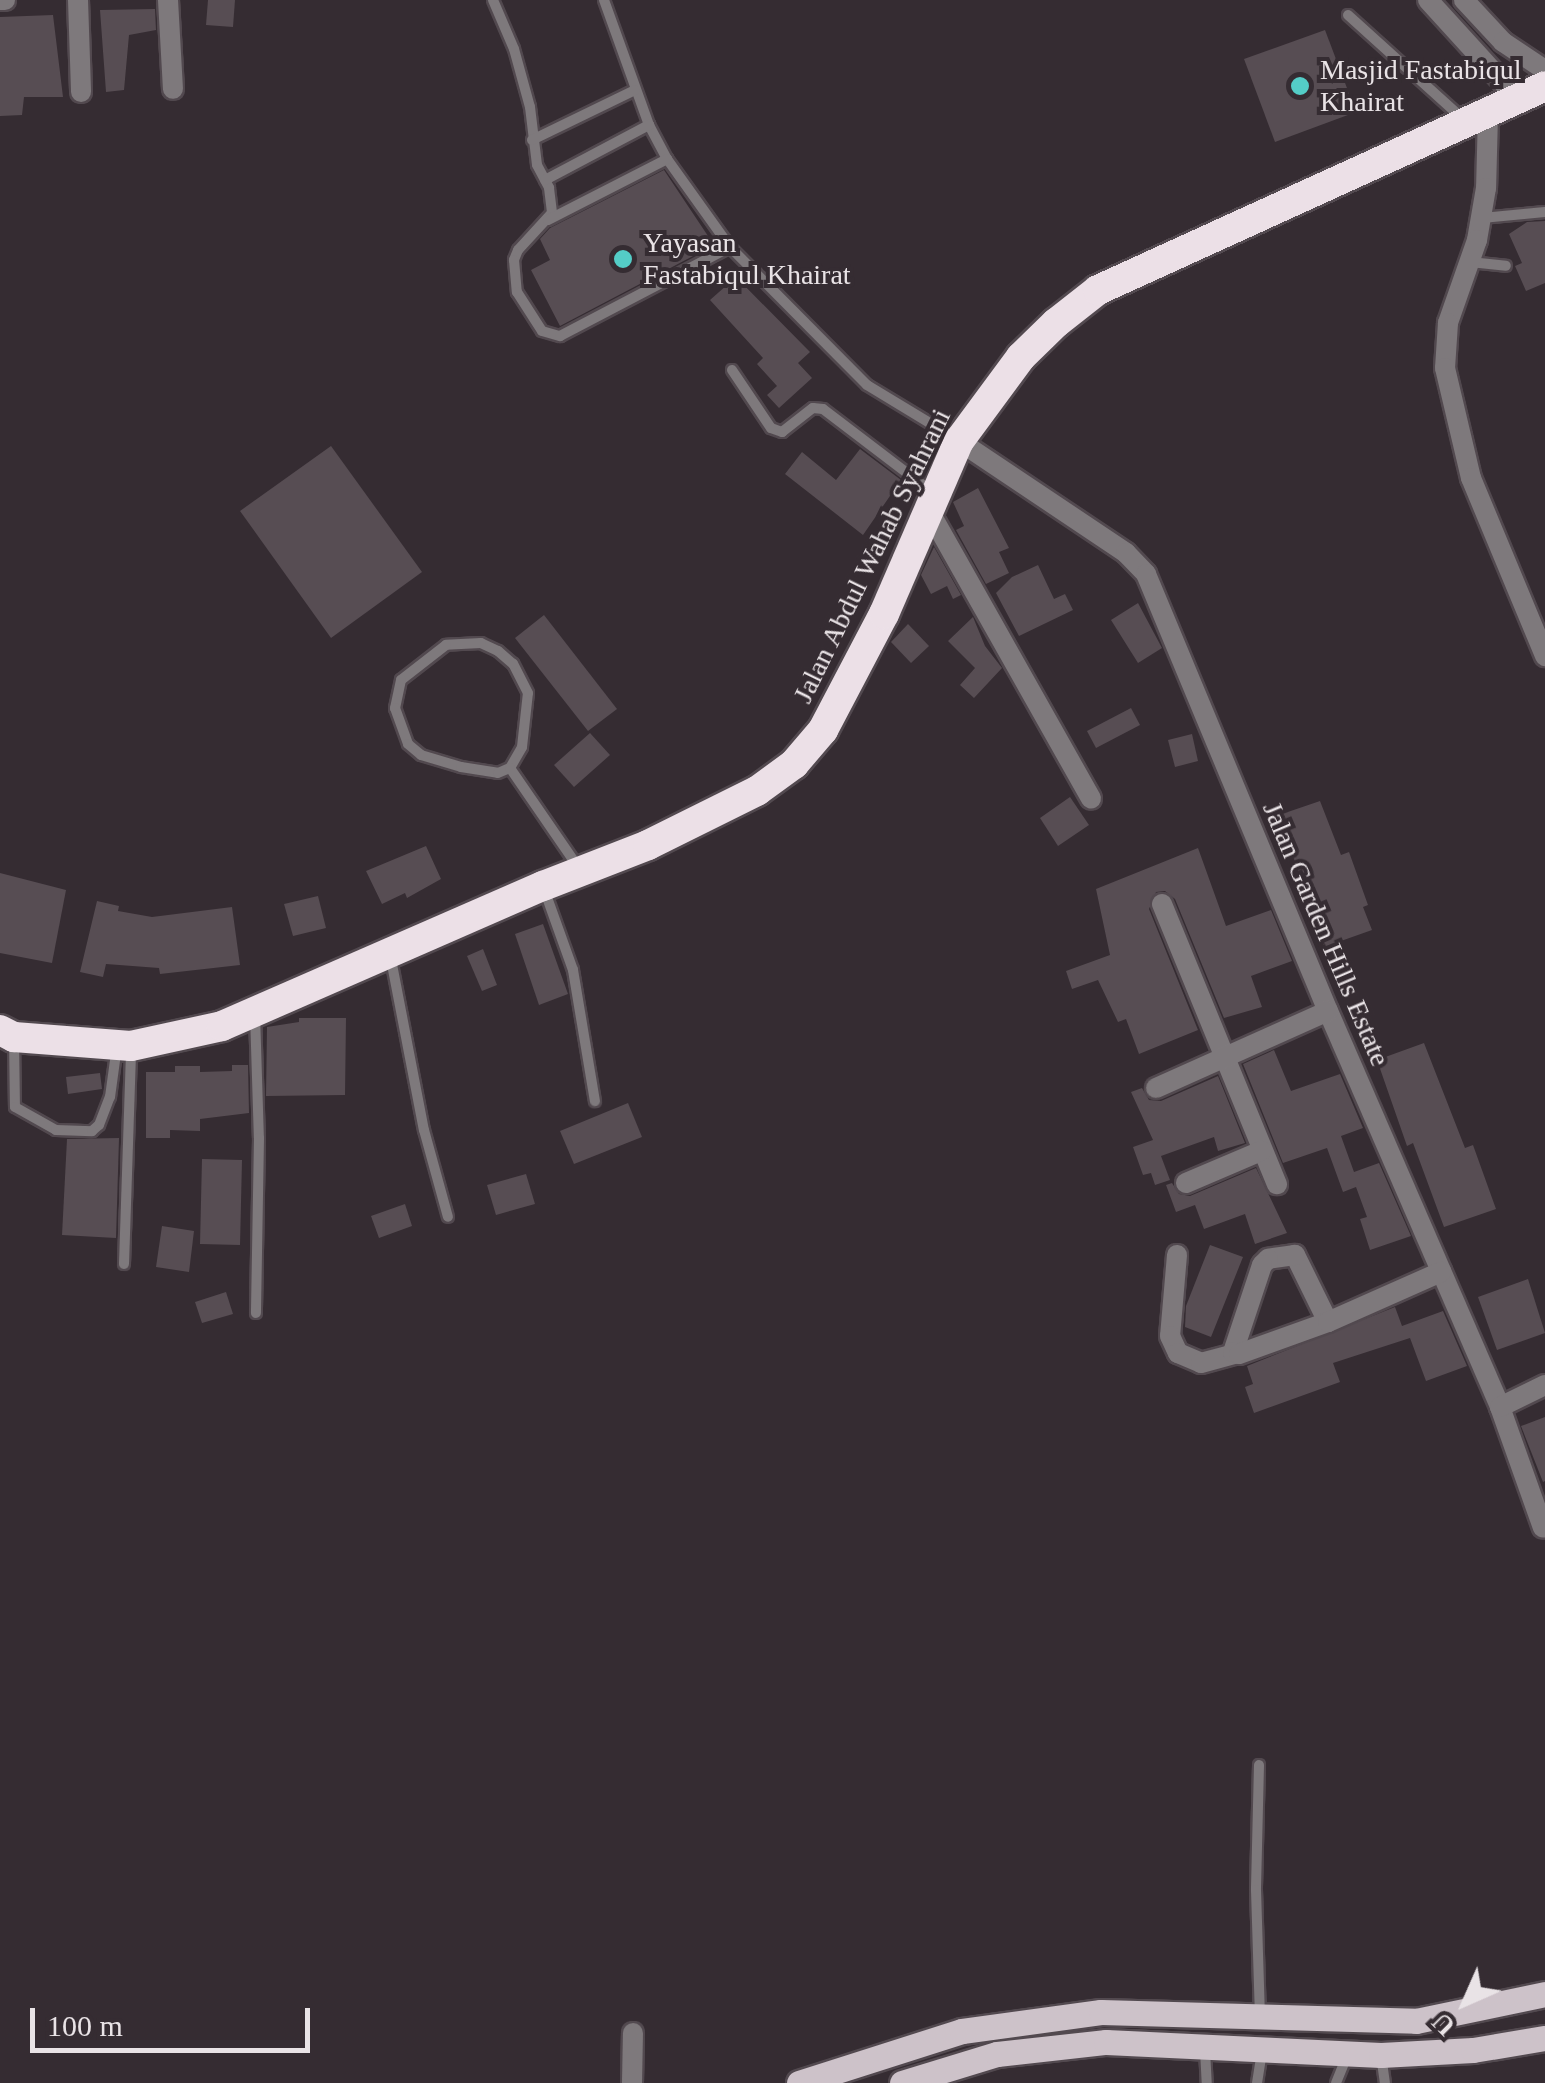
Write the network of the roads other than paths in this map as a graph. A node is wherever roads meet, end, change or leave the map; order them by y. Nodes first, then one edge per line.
1 (78, 0) edge
2 (168, 0) edge
3 (493, 0) edge
4 (604, 0) edge
5 (1464, 0) edge
6 (1442, 5) edge
7 (1348, 15) dead end
8 (1545, 70) edge
9 (173, 89) dead end
10 (636, 90) junction
11 (82, 92) dead end
12 (1532, 93) edge
13 (1477, 119) junction
14 (649, 125) junction
15 (532, 140) junction
16 (667, 159) junction
17 (545, 180) junction
18 (1545, 212) edge
19 (1481, 218) junction
20 (546, 221) junction
21 (730, 247) junction
22 (1470, 262) junction
23 (1506, 266) dead end
24 (732, 370) dead end
25 (959, 441) junction
26 (933, 503) junction
27 (1545, 656) edge
28 (510, 768) junction
29 (1091, 798) dead end
30 (581, 871) junction
31 (543, 886) junction
32 (1162, 904) dead end
33 (390, 954) junction
34 (1328, 1010) junction
35 (255, 1012) junction
36 (7, 1034) edge
37 (124, 1046) junction
38 (1223, 1059) junction
39 (1156, 1088) dead end
40 (595, 1101) dead end
41 (1261, 1151) junction
42 (1186, 1183) dead end
43 (1278, 1184) dead end
44 (448, 1217) dead end
45 (1178, 1255) dead end
46 (124, 1264) dead end
47 (1441, 1272) junction
48 (256, 1313) dead end
49 (1328, 1322) junction
50 (1235, 1354) junction
51 (1545, 1385) edge
52 (1500, 1406) junction
53 (1543, 1528) edge
54 (1259, 1764) dead end
55 (1545, 1994) edge
56 (1260, 2015) junction
57 (633, 2032) dead end
58 (1545, 2038) edge
59 (1204, 2044) junction
60 (1263, 2046) junction
61 (1349, 2054) junction
62 (1381, 2054) junction
63 (632, 2083) edge
64 (799, 2083) edge
65 (902, 2083) edge
66 (1207, 2083) edge
67 (1257, 2083) edge
68 (1336, 2083) edge
69 (1385, 2083) edge

1 - 11 street
2 - 9 street
3 - 15 lane
4 - 10 lane
5 - 8 street
6 - 12 street
7 - 13 lane
10 - 14 lane
10 - 15 lane
12 - 13 highway, Jalan Abdul Wahab Syahrani
13 - 19 street
13 - 25 highway, Jalan Abdul Wahab Syahrani
14 - 16 lane
14 - 17 lane
15 - 17 lane
16 - 20 lane
16 - 21 lane
17 - 20 lane
18 - 19 lane
19 - 22 street
20 - 21 lane
21 - 25 lane
22 - 23 lane
22 - 27 street
24 - 26 lane
25 - 26 highway, Jalan Abdul Wahab Syahrani
25 - 34 street, Jalan Garden Hills Estate
26 - 29 street
26 - 30 highway, Jalan Abdul Wahab Syahrani
28 - 28 lane
28 - 30 lane
30 - 31 highway, Jalan Abdul Wahab Syahrani
31 - 33 highway, Jalan Abdul Wahab Syahrani
31 - 40 lane
32 - 38 street
33 - 35 highway, Jalan Abdul Wahab Syahrani
33 - 44 lane
34 - 38 street
34 - 47 street, Jalan Garden Hills Estate
35 - 37 highway, Jalan Abdul Wahab Syahrani
35 - 48 lane
36 - 37 highway, Jalan Abdul Wahab Syahrani
36 - 37 lane
37 - 46 lane
38 - 39 street
38 - 41 street
41 - 42 street
41 - 43 street
45 - 50 street
47 - 49 street
47 - 52 street, Jalan Garden Hills Estate
49 - 50 street
49 - 50 street
51 - 52 street
52 - 53 street, Jalan Garden Hills Estate
54 - 56 lane
55 - 56 main road
56 - 64 main road
57 - 63 street
58 - 62 main road
59 - 60 main road
59 - 65 main road
59 - 66 lane
60 - 61 main road
60 - 67 lane
61 - 62 main road
61 - 68 lane
62 - 69 lane

